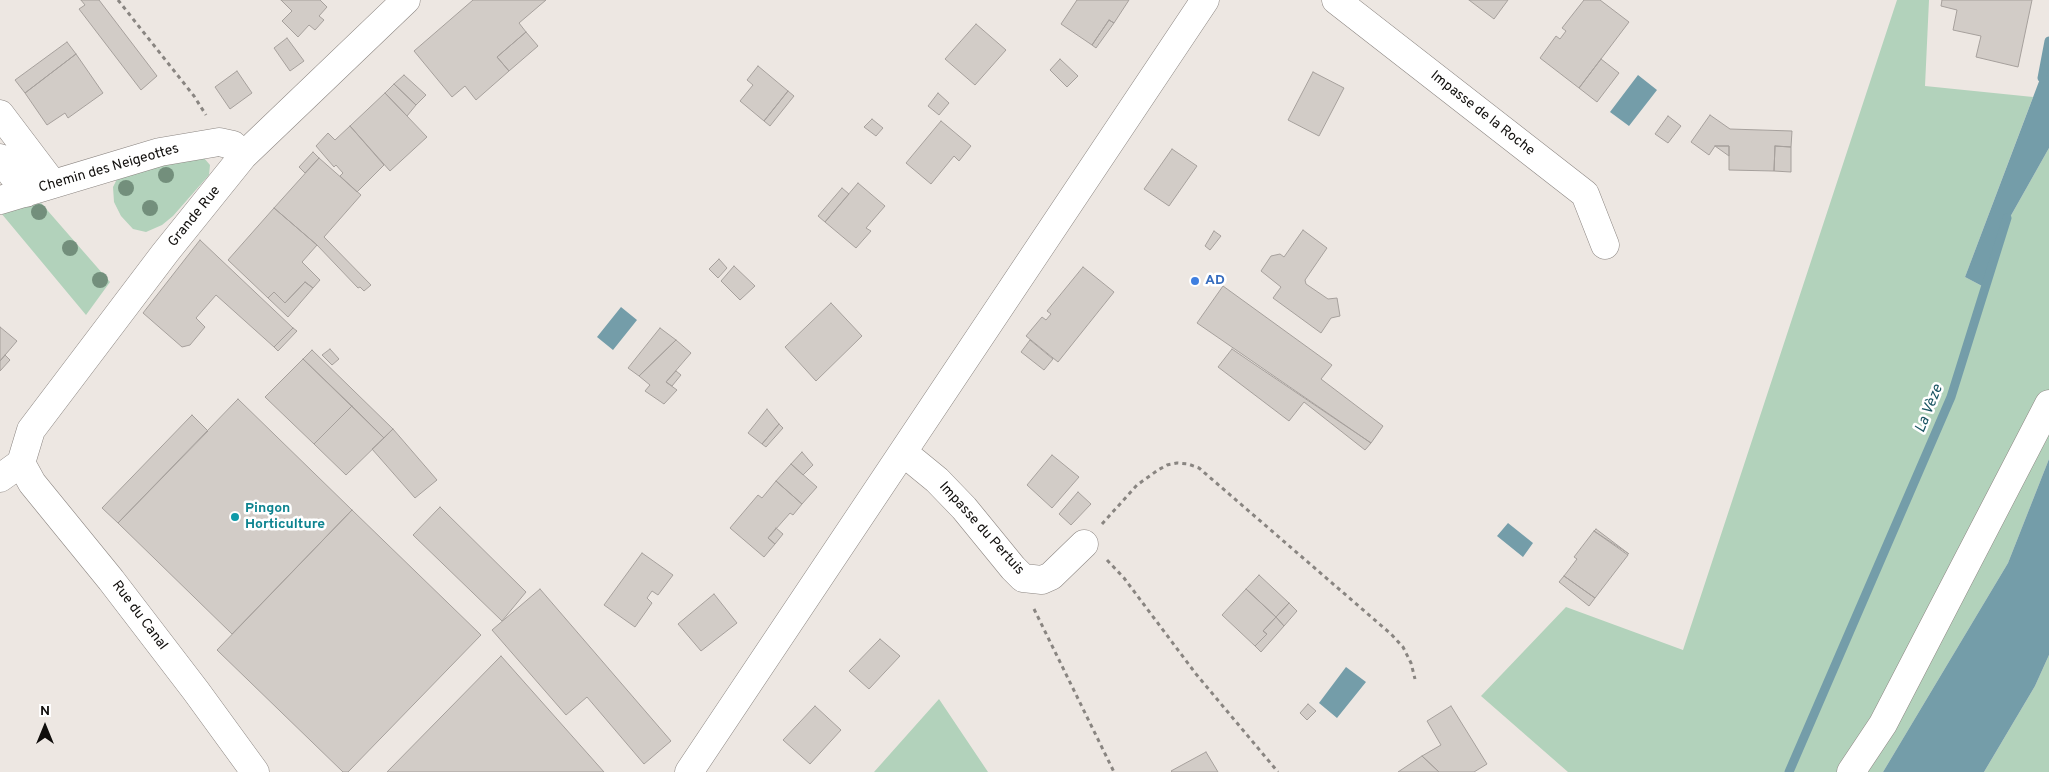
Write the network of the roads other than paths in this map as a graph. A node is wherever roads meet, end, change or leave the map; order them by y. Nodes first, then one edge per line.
1 (406, 0) edge
2 (1205, 0) edge
3 (1336, 0) edge
4 (0, 114) edge
5 (243, 156) junction
6 (0, 158) edge
7 (53, 184) junction
8 (26, 193) junction
9 (0, 200) edge
10 (1605, 245) dead end
11 (2049, 404) edge
12 (904, 453) junction
13 (11, 470) edge
14 (1084, 544) road end
15 (255, 772) edge
16 (689, 772) edge
17 (1851, 772) edge

1 - 5 street, Grande Rue
2 - 12 street
3 - 10 street, Impasse de la Roche
4 - 7 street
5 - 7 street, Chemin des Neigeottes
5 - 13 street, Grande Rue
6 - 8 street
7 - 8 street, Chemin des Neigeottes
8 - 9 street, Chemin des Neigeottes
11 - 17 street
12 - 14 street, Impasse du Pertuis
12 - 16 street
13 - 15 street, Rue du Canal

